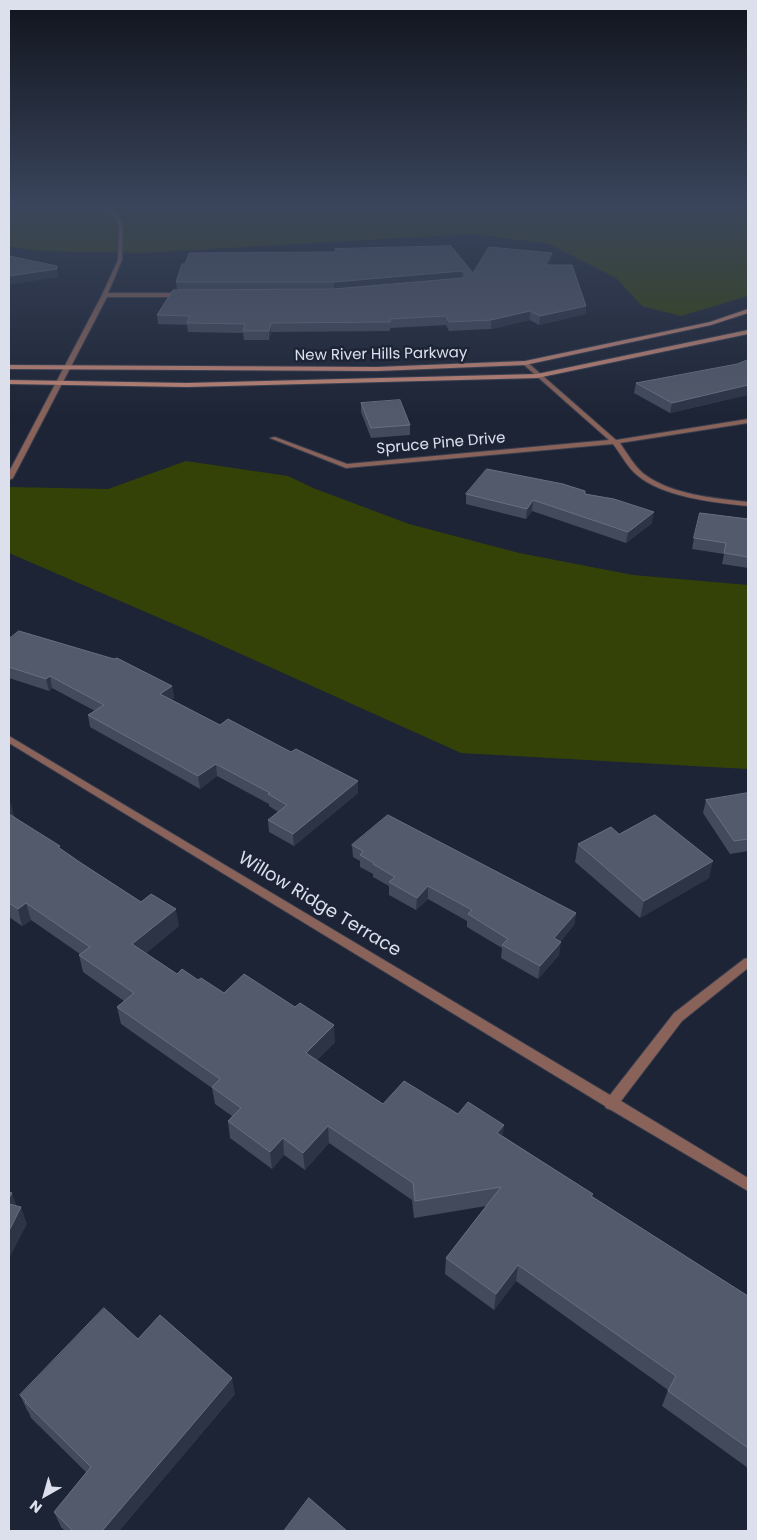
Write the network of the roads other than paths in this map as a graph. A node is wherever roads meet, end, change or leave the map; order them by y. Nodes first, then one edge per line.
1 (113, 277) edge
2 (105, 295) junction
3 (185, 295) edge
4 (748, 311) edge
5 (748, 332) edge
6 (525, 364) junction
7 (9, 367) edge
8 (68, 367) junction
9 (537, 376) junction
10 (9, 382) edge
11 (59, 382) junction
12 (748, 421) edge
13 (273, 438) dead end
14 (615, 442) junction
15 (9, 461) edge
16 (18, 461) junction
17 (9, 478) edge
18 (748, 504) edge
19 (9, 740) edge
20 (748, 962) edge
21 (611, 1104) junction
22 (748, 1186) edge

1 - 2 street
2 - 3 street
2 - 8 street
4 - 6 street, New River Hills Parkway
5 - 9 street, New River Hills Parkway
6 - 8 street, New River Hills Parkway
6 - 9 street
7 - 8 street, New River Hills Parkway
8 - 11 street
9 - 11 street, New River Hills Parkway
9 - 14 street
10 - 11 street, New River Hills Parkway
11 - 16 street
12 - 14 street, Spruce Pine Drive
13 - 14 street, Spruce Pine Drive
14 - 18 street
15 - 16 street
16 - 17 street
19 - 21 street, Willow Ridge Terrace
20 - 21 street
21 - 22 street, Willow Ridge Terrace

